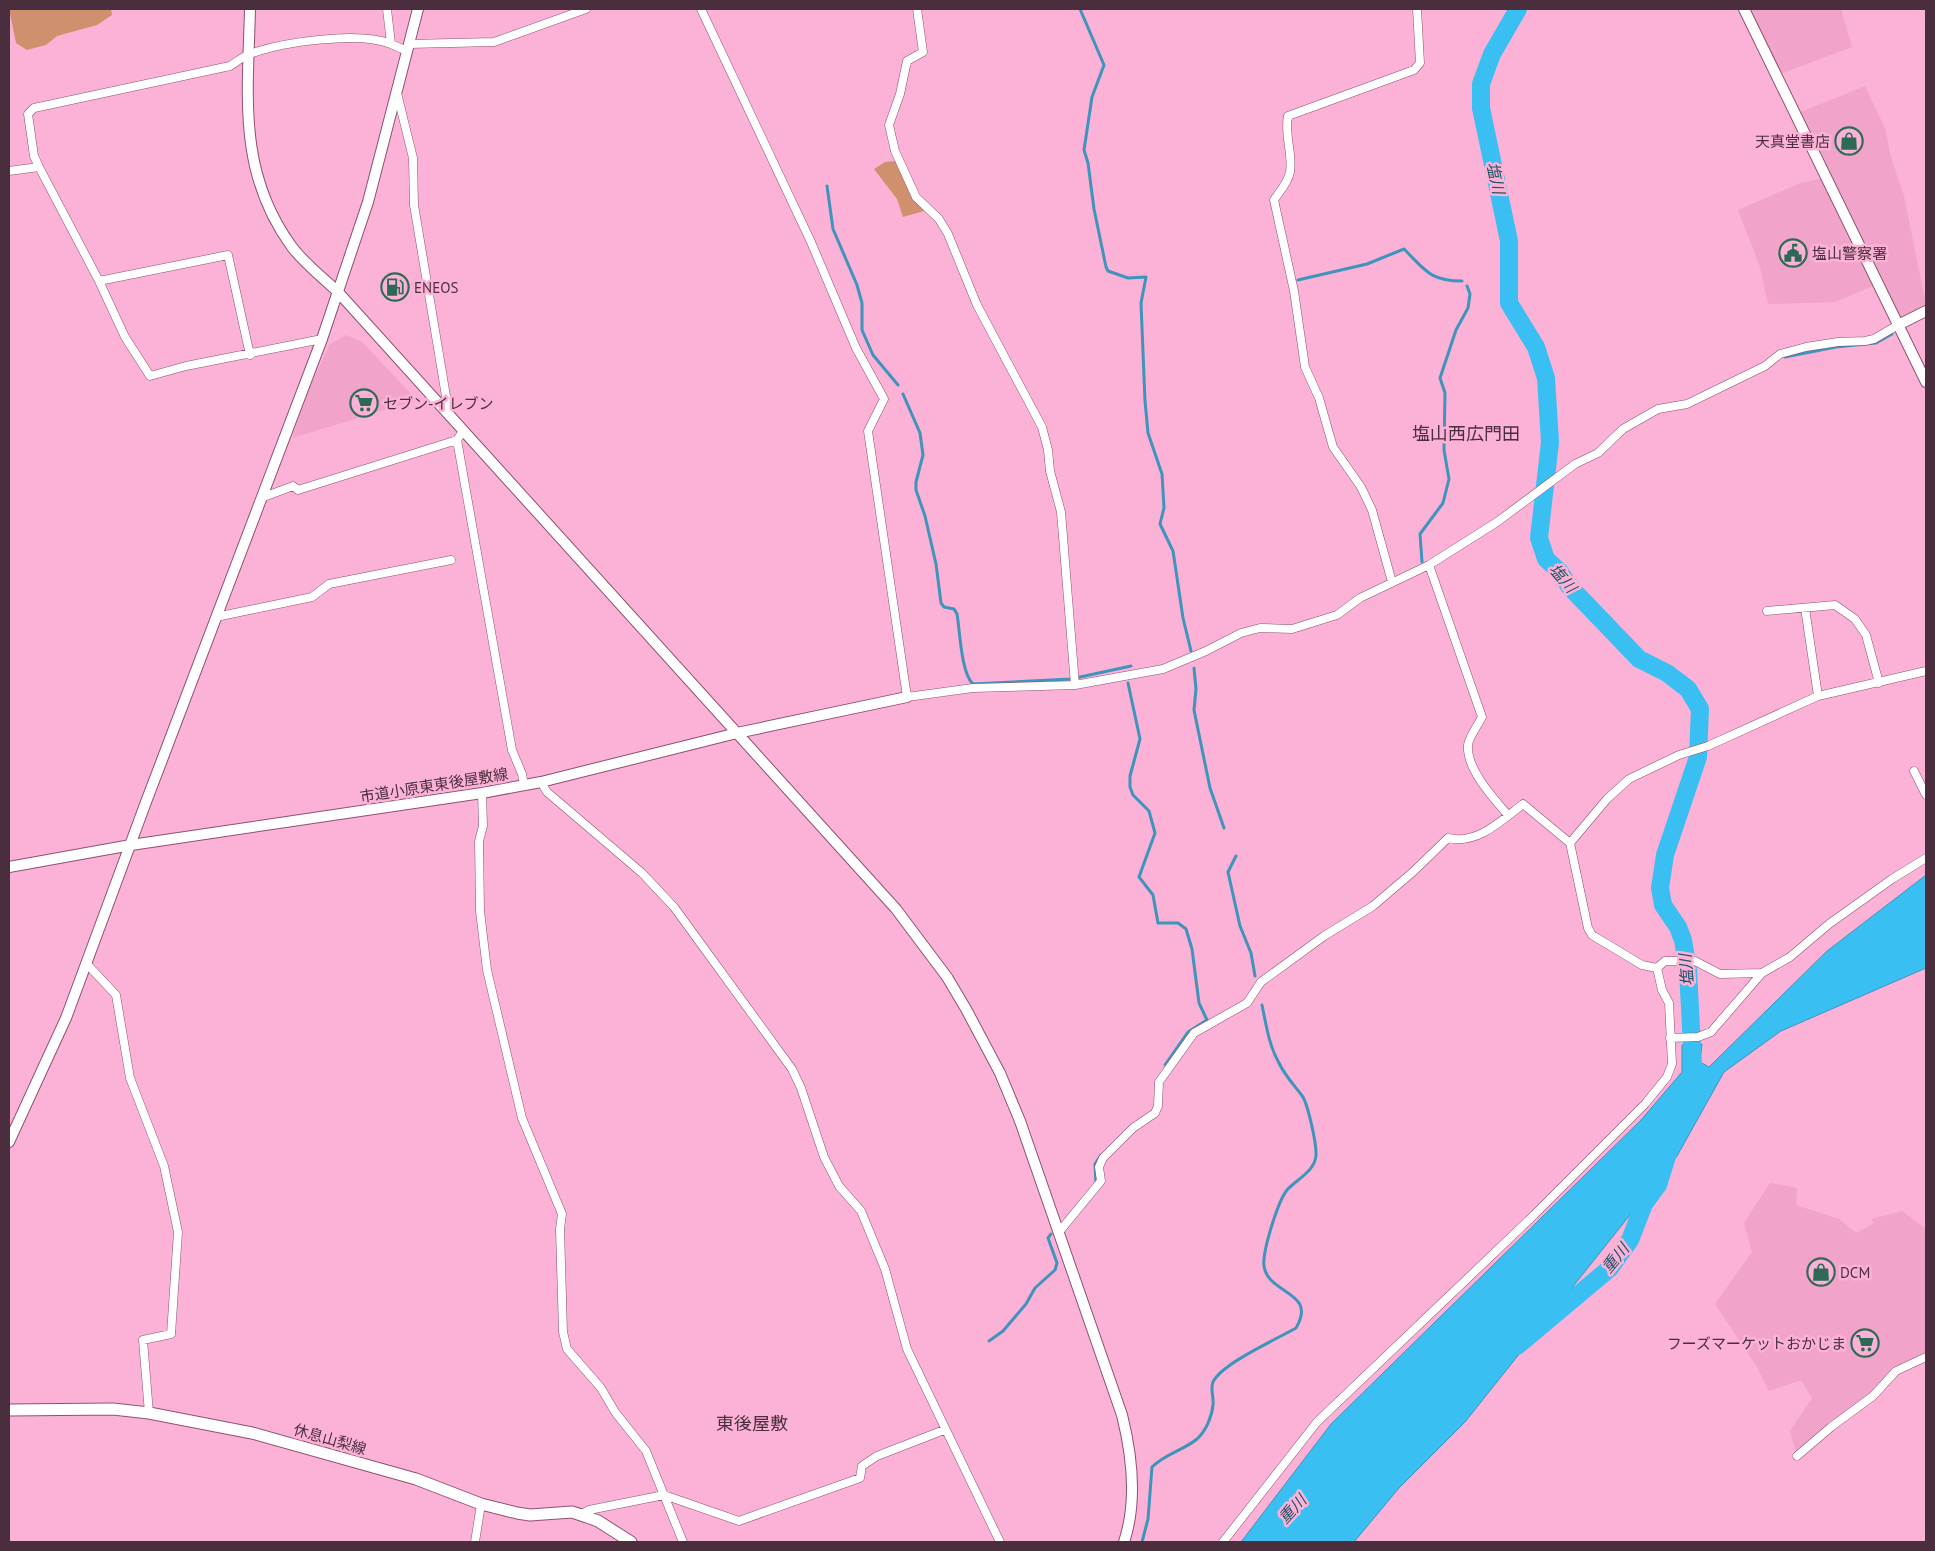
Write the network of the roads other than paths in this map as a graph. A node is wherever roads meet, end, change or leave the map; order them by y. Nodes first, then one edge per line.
1 (250, 9) edge
2 (386, 9) edge
3 (418, 9) edge
4 (586, 9) edge
5 (701, 9) edge
6 (917, 9) edge
7 (1417, 9) edge
8 (1744, 9) edge
9 (390, 44) junction
10 (408, 48) junction
11 (249, 54) junction
12 (397, 91) junction
13 (38, 166) junction
14 (9, 171) edge
15 (99, 281) junction
16 (338, 292) junction
17 (1926, 312) edge
18 (1898, 325) junction
19 (322, 339) junction
20 (250, 355) junction
21 (1926, 382) edge
22 (449, 416) junction
23 (460, 436) junction
24 (261, 498) junction
25 (451, 560) dead end
26 (1429, 565) junction
27 (1392, 582) junction
28 (1805, 608) junction
29 (1767, 610) dead end
30 (216, 616) junction
31 (1926, 671) edge
32 (1879, 683) junction
33 (1075, 685) junction
34 (1818, 696) junction
35 (907, 697) junction
36 (737, 733) junction
37 (1914, 771) dead end
38 (541, 782) junction
39 (524, 785) junction
40 (482, 794) junction
41 (1926, 795) edge
42 (1508, 815) junction
43 (1570, 843) junction
44 (130, 844) junction
45 (1926, 858) edge
46 (9, 867) edge
47 (86, 963) junction
48 (1657, 968) junction
49 (1762, 973) junction
50 (1670, 1038) junction
51 (9, 1142) edge
52 (1059, 1232) junction
53 (1926, 1357) edge
54 (9, 1410) edge
55 (149, 1413) junction
56 (944, 1430) junction
57 (1797, 1456) dead end
58 (664, 1495) junction
59 (481, 1504) junction
60 (580, 1515) junction
61 (475, 1542) edge
62 (631, 1542) edge
63 (683, 1542) edge
64 (1000, 1542) edge
65 (1124, 1542) edge
66 (1223, 1542) edge

1 - 11 street
2 - 9 street
3 - 10 street
4 - 10 street
5 - 35 street
6 - 33 street
7 - 27 street
8 - 18 street
9 - 10 street
9 - 11 street
10 - 12 street
11 - 13 street
11 - 16 street
12 - 16 street
12 - 22 street
13 - 14 street
13 - 15 street
15 - 20 street
15 - 20 street
16 - 19 street
16 - 22 street
17 - 18 street
18 - 21 street
18 - 26 street
19 - 20 street
19 - 24 street
22 - 23 street
23 - 24 street
23 - 36 street
23 - 39 street
24 - 30 street
25 - 30 street
26 - 27 street
26 - 42 street
27 - 33 street
28 - 29 street
28 - 32 street
28 - 34 street
30 - 44 street
31 - 32 street
32 - 34 street
33 - 35 street
34 - 43 street
35 - 36 street, 市道小原東東後屋敷線
36 - 38 street, 市道小原東東後屋敷線
36 - 52 street
37 - 41 street
38 - 39 street, 市道小原東東後屋敷線
38 - 56 street
39 - 40 street, 市道小原東東後屋敷線
40 - 44 street, 市道小原東東後屋敷線
40 - 58 street
42 - 43 street
42 - 52 street
43 - 48 street
44 - 46 street, 市道小原東東後屋敷線
44 - 47 street
45 - 49 street
47 - 51 street
47 - 55 street
48 - 49 street
48 - 50 street
49 - 50 street
50 - 66 street
52 - 65 street
53 - 57 street
54 - 55 main road, 休息山梨線
55 - 59 main road, 休息山梨線
56 - 58 street
56 - 64 street
58 - 60 street
58 - 63 street
59 - 60 main road, 休息山梨線
59 - 61 street
60 - 62 main road, 休息山梨線

